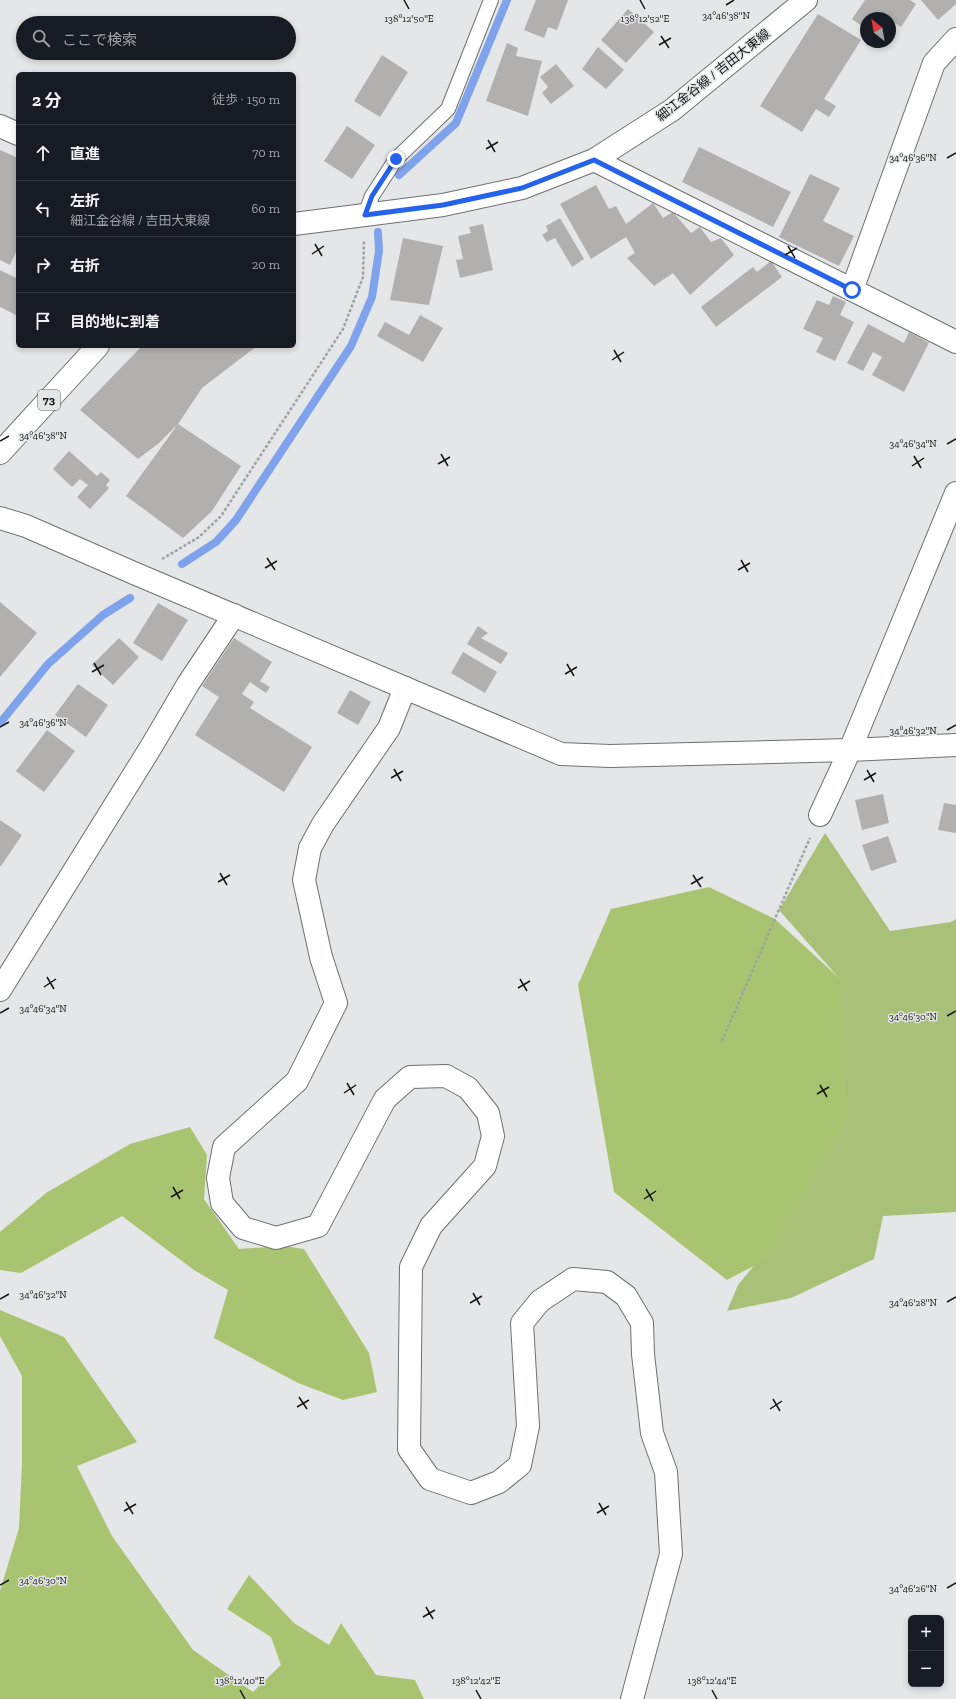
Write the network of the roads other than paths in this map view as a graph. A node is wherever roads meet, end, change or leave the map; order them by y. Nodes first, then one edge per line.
1 (491, 0) edge
2 (806, 0) edge
3 (956, 39) edge
4 (0, 126) edge
5 (16, 133) edge
6 (594, 160) junction
7 (365, 215) junction
8 (296, 224) edge
9 (852, 290) junction
10 (956, 342) edge
11 (96, 348) edge
12 (0, 453) edge
13 (956, 493) edge
14 (0, 518) edge
15 (234, 615) junction
16 (405, 688) junction
17 (956, 745) edge
18 (850, 750) junction
19 (820, 815) road end
20 (0, 990) edge
21 (632, 1699) edge

1 - 7 lane
2 - 6 street, 細江金谷線 / 吉田大東線
3 - 9 street
4 - 5 street
6 - 7 street, 細江金谷線 / 吉田大東線
6 - 9 street
7 - 8 street, 細江金谷線 / 吉田大東線
9 - 10 street
11 - 12 street, 73
13 - 18 street
14 - 15 street
15 - 16 street
15 - 20 street
16 - 18 street
16 - 21 street
17 - 18 street
18 - 19 street

